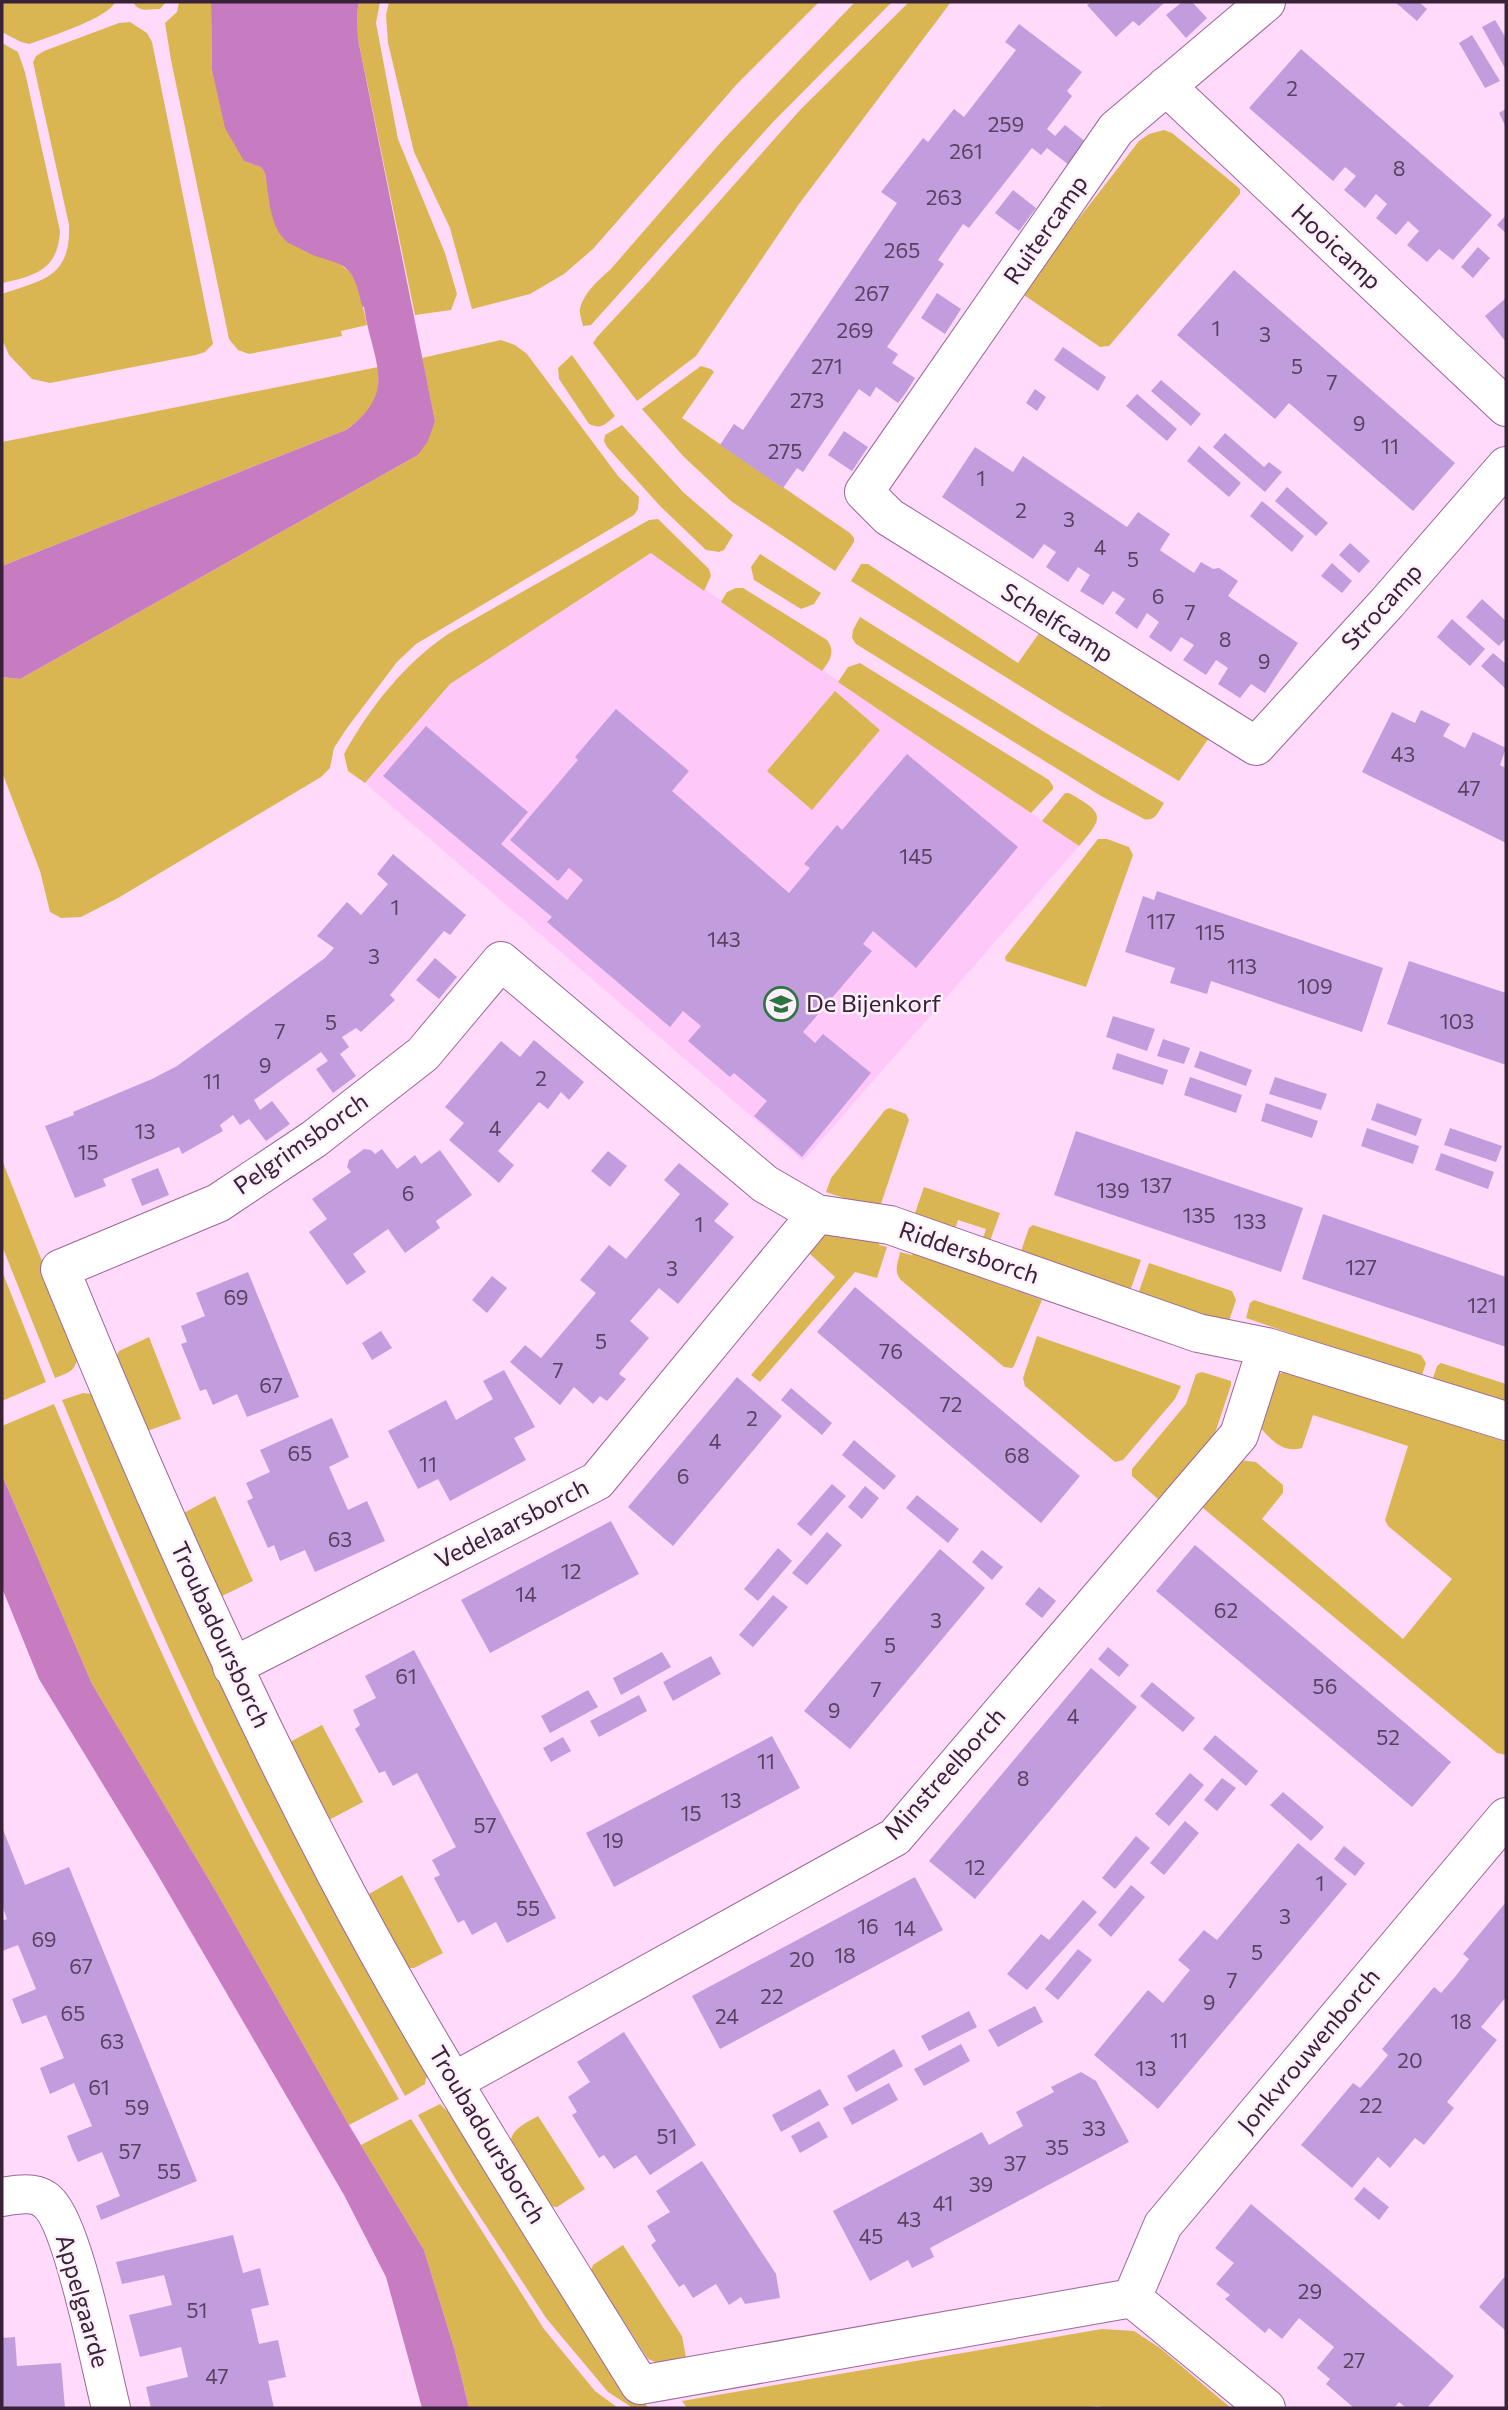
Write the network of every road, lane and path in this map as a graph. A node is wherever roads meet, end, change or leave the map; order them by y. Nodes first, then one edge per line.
1 (1266, 2) edge
2 (1166, 86) junction
3 (1506, 407) edge
4 (1506, 466) edge
5 (864, 492) joint
6 (1256, 746) joint
7 (501, 961) joint
8 (817, 1214) junction
9 (60, 1269) joint
10 (1267, 1346) junction
11 (1506, 1421) edge
12 (232, 1667) junction
13 (1506, 1817) edge
14 (453, 2082) junction
15 (2, 2197) edge
16 (1132, 2298) junction
17 (111, 2408) edge
18 (1266, 2408) edge

1 - 2 street, Ruitercamp
2 - 3 street, Hooicamp
2 - 5 street, Ruitercamp
4 - 6 street, Strocamp
5 - 6 street, Schelfcamp
7 - 8 street, Riddersborch
7 - 9 street, Pelgrimsborch
8 - 10 street, Riddersborch
8 - 12 street, Vedelaarsborch
9 - 12 street, Troubadoursborch
10 - 11 street, Riddersborch
10 - 14 street, Minstreelborch
12 - 14 street, Troubadoursborch
13 - 16 street, Jonkvrouwenborch
14 - 16 street, Troubadoursborch
15 - 17 street, Appelgaarde
16 - 18 street

